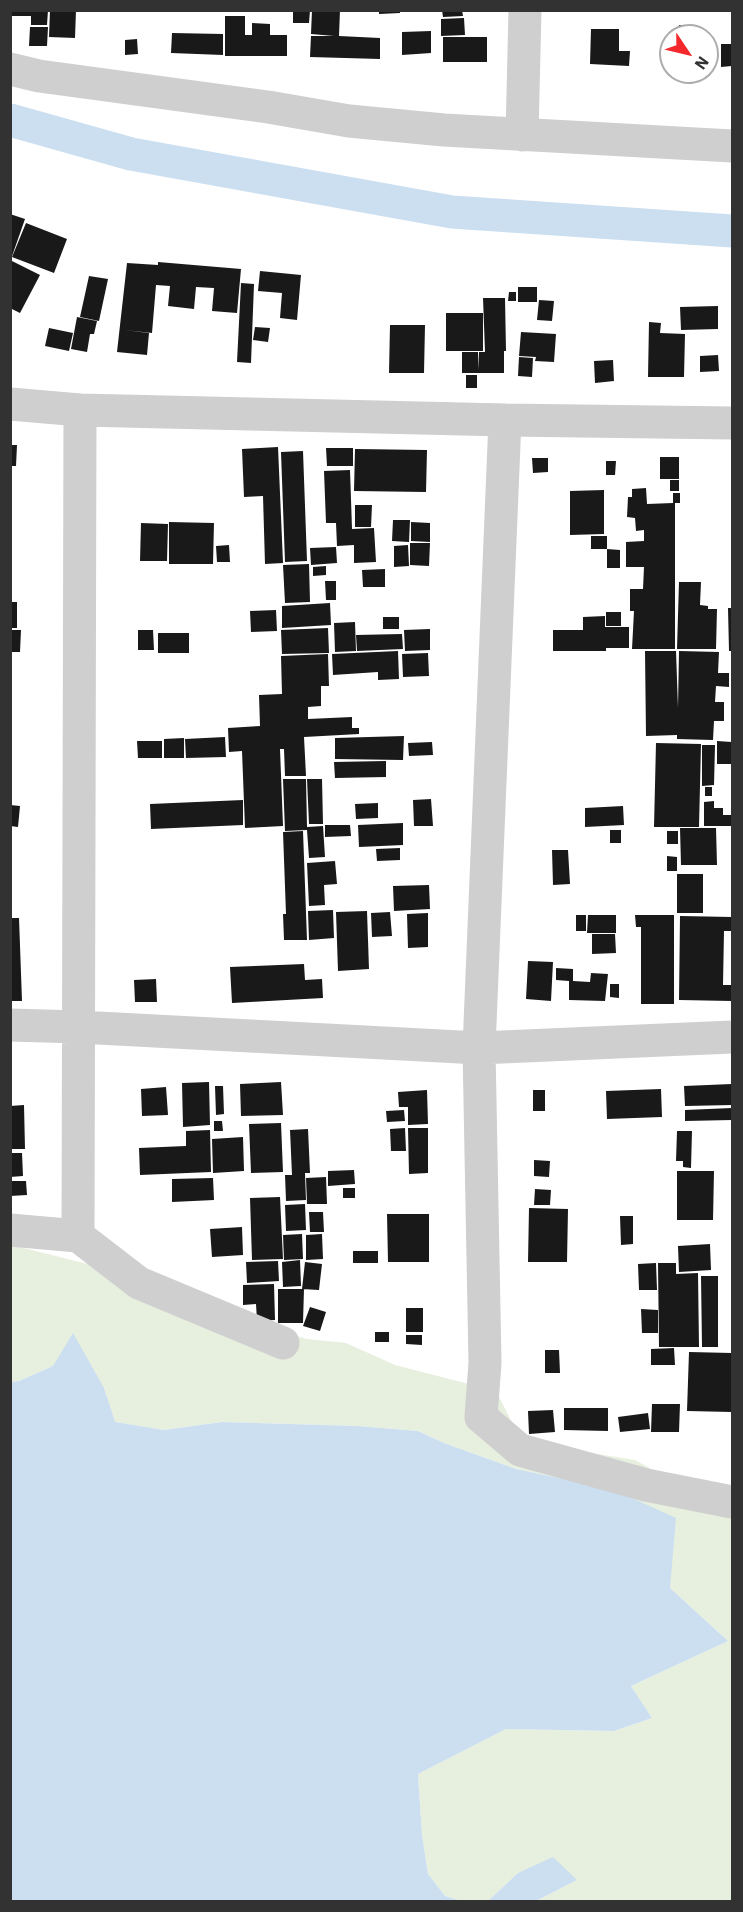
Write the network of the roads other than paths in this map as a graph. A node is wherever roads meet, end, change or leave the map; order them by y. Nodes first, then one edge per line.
1 (525, 10) edge
2 (10, 69) edge
3 (522, 135) junction
4 (732, 146) edge
5 (10, 405) edge
6 (80, 410) junction
7 (505, 420) junction
8 (732, 423) edge
9 (10, 1025) edge
10 (79, 1026) junction
11 (732, 1037) edge
12 (479, 1048) junction
13 (10, 1230) edge
14 (78, 1236) junction
15 (283, 1343) dead end
16 (732, 1502) edge

1 - 3 street
2 - 3 street
3 - 4 street
5 - 6 street
6 - 7 street
6 - 10 street
7 - 8 street
7 - 12 street
9 - 10 street
10 - 12 street
10 - 14 street
11 - 12 street
12 - 16 street
13 - 14 street
14 - 15 street

